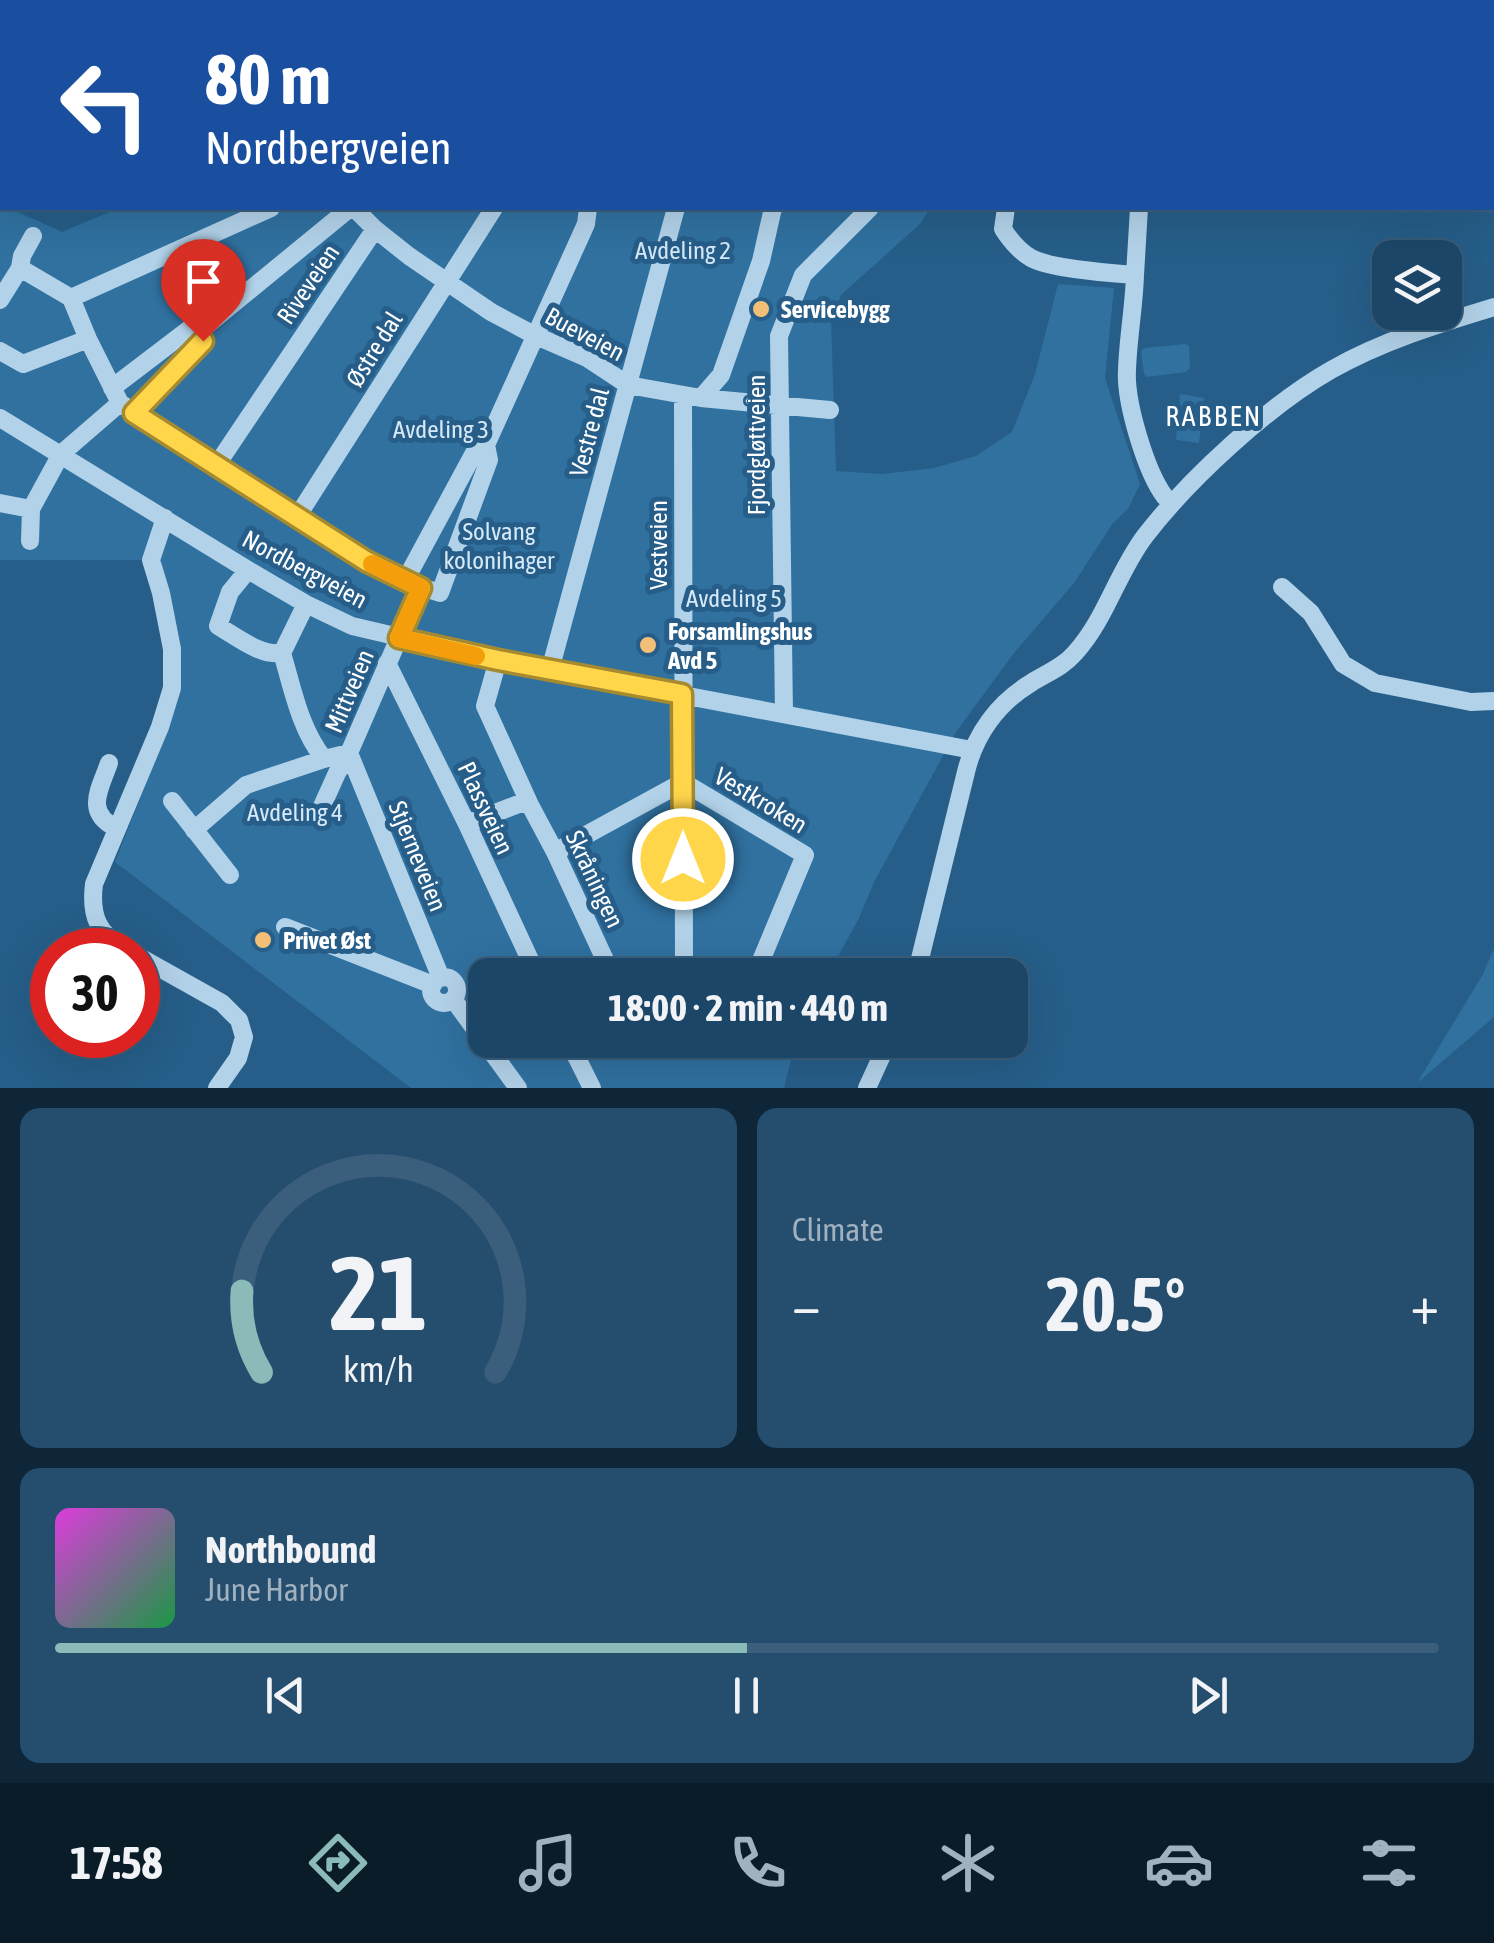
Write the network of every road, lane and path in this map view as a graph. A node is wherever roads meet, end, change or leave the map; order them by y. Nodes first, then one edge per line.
1 (267, 210) edge
2 (350, 210) edge
3 (354, 210) edge
4 (493, 210) edge
5 (675, 210) edge
6 (773, 210) edge
7 (868, 210) edge
8 (1006, 210) edge
9 (1138, 210) edge
10 (587, 216) edge
11 (375, 229) junction
12 (33, 236) dead end
13 (20, 268) junction
14 (1134, 275) junction
15 (446, 282) junction
16 (72, 298) junction
17 (0, 300) edge
18 (1494, 307) edge
19 (201, 330) junction
20 (534, 335) junction
21 (88, 339) junction
22 (0, 351) edge
23 (628, 385) junction
24 (692, 397) junction
25 (122, 401) junction
26 (782, 405) junction
27 (830, 410) dead end
28 (0, 418) edge
29 (486, 446) junction
30 (61, 454) junction
31 (216, 466) junction
32 (1165, 497) dead end
33 (0, 504) edge
34 (30, 509) junction
35 (297, 516) junction
36 (164, 518) junction
37 (30, 541) dead end
38 (248, 570) junction
39 (414, 583) junction
40 (1282, 587) dead end
41 (306, 604) junction
42 (399, 638) junction
43 (282, 653) junction
44 (498, 660) junction
45 (388, 664) junction
46 (550, 670) junction
47 (682, 694) junction
48 (1494, 700) edge
49 (784, 714) junction
50 (972, 750) junction
51 (349, 753) junction
52 (324, 759) junction
53 (110, 763) dead end
54 (683, 782) junction
55 (172, 801) dead end
56 (530, 806) junction
57 (319, 813) dead end
58 (468, 824) junction
59 (116, 828) junction
60 (194, 830) junction
61 (555, 852) junction
62 (230, 875) dead end
63 (285, 927) dead end
64 (100, 928) edge
65 (528, 958) edge
66 (604, 958) edge
67 (684, 958) edge
68 (762, 958) edge
69 (920, 958) edge
70 (160, 968) edge
71 (437, 982) junction
72 (577, 1058) edge
73 (881, 1058) edge
74 (217, 1088) edge
75 (518, 1088) edge
76 (592, 1088) edge
77 (867, 1088) edge

1 - 16 street
2 - 19 street
3 - 11 street, Bueveien
4 - 15 street, Østre dal
5 - 23 street, Vestre dal
6 - 24 street
7 - 26 street, Fjordgløttveien
8 - 14 street
9 - 14 street
10 - 20 street, Mittveien
11 - 15 street, Bueveien
11 - 31 street, Riveveien
12 - 13 street
13 - 16 street
13 - 17 street
14 - 32 street
15 - 20 street, Bueveien
15 - 35 street, Østre dal
16 - 21 street
18 - 50 street
19 - 25 street
19 - 25 street
20 - 23 street, Bueveien
20 - 29 street, Mittveien
21 - 22 street
21 - 25 street
23 - 24 street, Bueveien
23 - 46 street, Vestre dal
24 - 26 street, Bueveien
24 - 47 street, Vestveien
25 - 30 street
25 - 31 street
26 - 27 street, Bueveien
26 - 49 street, Fjordgløttveien
28 - 30 street, Nordbergveien
29 - 39 street, Mittveien
29 - 39 street, Mittveien
30 - 34 street
30 - 36 street, Nordbergveien
31 - 35 street
33 - 34 street
34 - 37 street
35 - 39 street
36 - 38 street, Nordbergveien
36 - 59 street
38 - 41 street, Nordbergveien
38 - 43 street
39 - 42 street, Mittveien
40 - 48 street
41 - 42 street, Nordbergveien
41 - 43 street
42 - 44 street, Nordbergveien
42 - 45 street, Mittveien
43 - 52 street
44 - 46 street, Nordbergveien
44 - 56 street, Skråningen
45 - 51 street, Mittveien
45 - 58 street, Plassveien
46 - 47 street, Nordbergveien
47 - 49 street, Nordbergveien
47 - 54 street, Vestveien
49 - 50 street, Nordbergveien
50 - 69 street
51 - 52 street
51 - 57 street, Mittveien
51 - 71 street, Stjerneveien
52 - 60 street
53 - 59 street
54 - 61 street
54 - 67 street, Vestveien
54 - 68 street, Vestkroken
55 - 60 street
56 - 58 street
56 - 61 street, Skråningen
58 - 65 street, Plassveien
59 - 64 street
60 - 62 street
61 - 66 street, Skråningen
63 - 71 street
70 - 74 street
71 - 75 street
72 - 76 street
73 - 77 street

